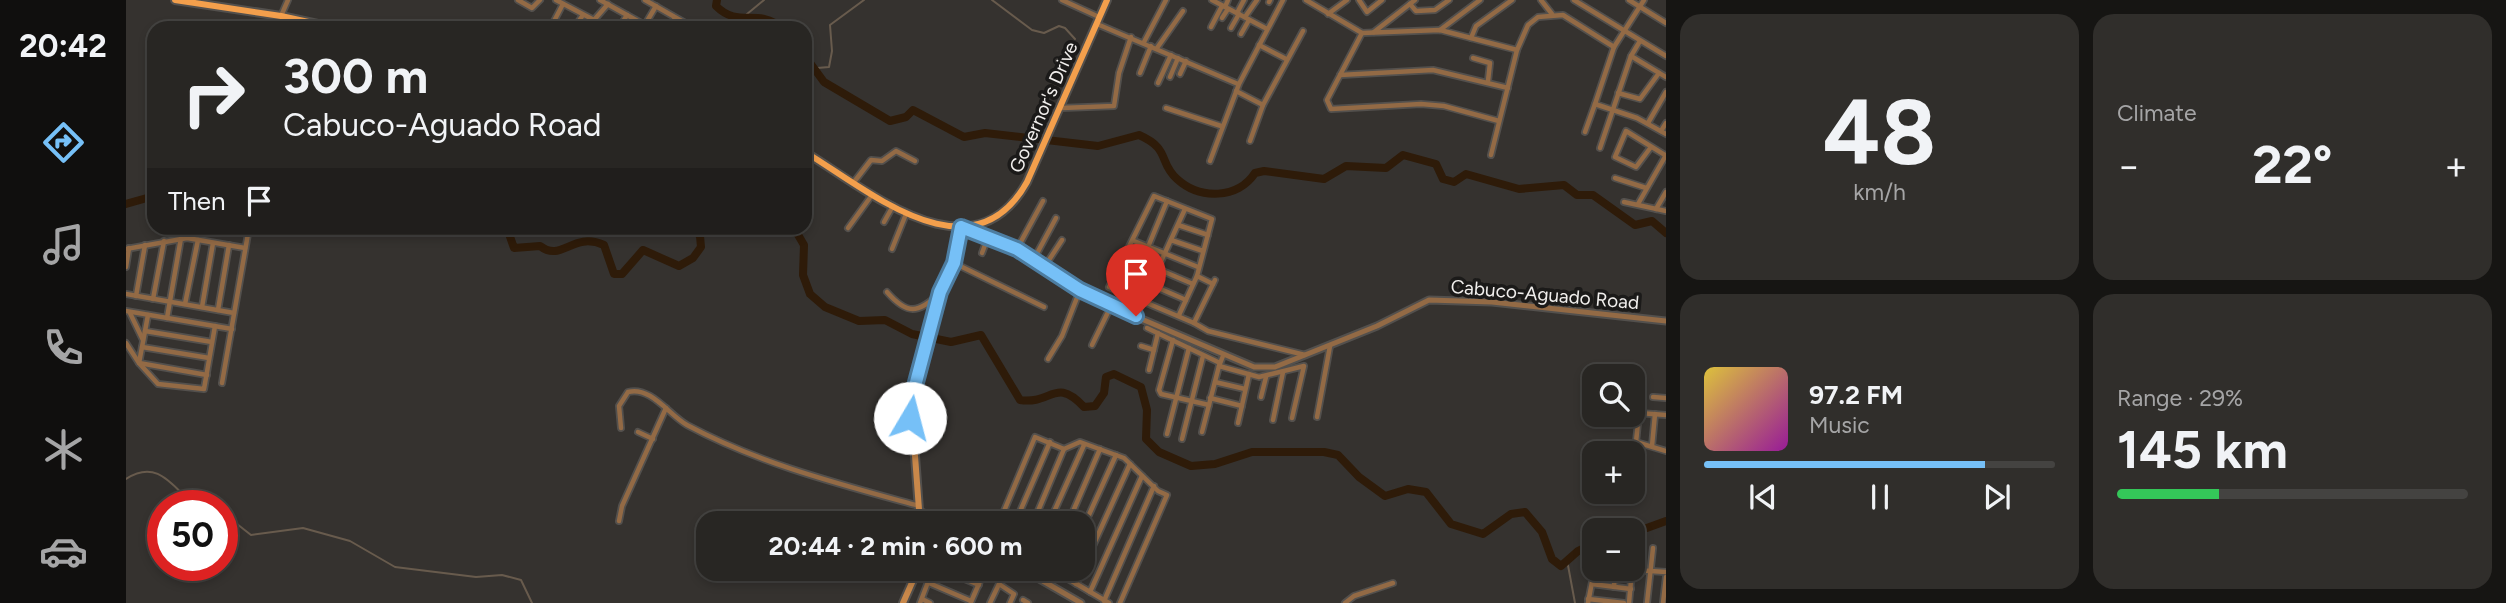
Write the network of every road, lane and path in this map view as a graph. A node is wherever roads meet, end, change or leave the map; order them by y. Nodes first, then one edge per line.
1 (175, 0) edge
2 (287, 0) edge
3 (518, 0) edge
4 (540, 0) edge
5 (556, 0) edge
6 (600, 0) edge
7 (645, 0) edge
8 (1062, 0) edge
9 (1107, 0) edge
10 (1166, 0) edge
11 (1228, 0) edge
12 (1244, 0) edge
13 (1257, 0) edge
14 (1283, 0) edge
15 (1306, 0) edge
16 (1347, 0) edge
17 (1359, 0) edge
18 (1382, 0) edge
19 (1449, 0) edge
20 (1480, 0) edge
21 (1512, 0) edge
22 (1541, 0) edge
23 (1574, 0) edge
24 (1629, 0) edge
25 (1644, 0) edge
26 (190, 1) edge
27 (1211, 1) edge
28 (1413, 2) edge
29 (564, 4) junction
30 (608, 5) junction
31 (656, 6) junction
32 (1225, 7) junction
33 (1639, 7) junction
34 (1183, 11) dead end
35 (1238, 13) junction
36 (1552, 13) junction
37 (1328, 14) junction
38 (583, 15) junction
39 (627, 15) junction
40 (282, 16) junction
41 (676, 18) junction
42 (1222, 18) dead end
43 (1247, 19) junction
44 (304, 21) edge
45 (554, 21) edge
46 (579, 21) edge
47 (624, 21) edge
48 (636, 21) edge
49 (647, 21) edge
50 (674, 21) edge
51 (681, 21) edge
52 (1099, 21) junction
53 (1666, 23) edge
54 (1211, 27) dead end
55 (1231, 28) dead end
56 (1267, 30) junction
57 (1440, 30) junction
58 (1303, 31) dead end
59 (1625, 31) junction
60 (1374, 32) junction
61 (1362, 33) junction
62 (1241, 34) dead end
63 (1131, 37) junction
64 (1471, 38) junction
65 (1640, 41) junction
66 (1144, 42) junction
67 (1259, 46) junction
68 (1154, 47) junction
69 (1614, 47) junction
70 (1517, 50) junction
71 (1171, 55) junction
72 (1631, 56) junction
73 (1666, 56) edge
74 (1178, 58) junction
75 (1473, 58) dead end
76 (1286, 59) junction
77 (1186, 61) junction
78 (1140, 73) dead end
79 (1659, 73) junction
80 (1180, 74) dead end
81 (1340, 75) junction
82 (1170, 77) dead end
83 (1666, 77) edge
84 (1488, 82) junction
85 (1158, 83) dead end
86 (1238, 84) junction
87 (1508, 88) junction
88 (1236, 91) junction
89 (1666, 92) edge
90 (1618, 93) junction
91 (1595, 104) junction
92 (1263, 105) junction
93 (1061, 108) junction
94 (1166, 108) dead end
95 (1612, 110) junction
96 (1499, 121) junction
97 (1666, 122) edge
98 (1648, 123) junction
99 (1221, 126) junction
100 (1586, 132) dead end
101 (1663, 133) edge
102 (1251, 141) dead end
103 (1651, 147) junction
104 (1600, 148) dead end
105 (1491, 155) dead end
106 (1666, 155) edge
107 (812, 156) edge
108 (915, 161) dead end
109 (1210, 161) dead end
110 (1615, 178) dead end
111 (854, 183) junction
112 (1646, 188) junction
113 (1666, 192) edge
114 (873, 194) junction
115 (1043, 201) dead end
116 (1167, 201) junction
117 (1624, 202) dead end
118 (1638, 204) junction
119 (893, 206) junction
120 (1185, 209) junction
121 (1656, 209) junction
122 (1666, 211) edge
123 (906, 214) junction
124 (1056, 218) dead end
125 (884, 222) dead end
126 (1178, 225) junction
127 (962, 227) junction
128 (848, 228) dead end
129 (247, 235) edge
130 (1208, 235) junction
131 (988, 237) junction
132 (181, 238) junction
133 (198, 240) junction
134 (1062, 240) dead end
135 (1171, 240) junction
136 (164, 241) junction
137 (1134, 241) junction
138 (213, 242) junction
139 (145, 245) junction
140 (229, 245) junction
141 (1148, 247) junction
142 (245, 248) junction
143 (892, 248) dead end
144 (128, 249) edge
145 (1017, 249) junction
146 (1203, 251) junction
147 (982, 253) dead end
148 (1164, 254) junction
149 (1127, 256) junction
150 (1034, 258) junction
151 (954, 263) junction
152 (1045, 266) junction
153 (126, 267) edge
154 (1198, 267) junction
155 (1119, 271) junction
156 (1157, 271) junction
157 (1197, 276) junction
158 (1194, 284) junction
159 (1151, 285) junction
160 (1080, 290) junction
161 (887, 292) dead end
162 (940, 292) junction
163 (126, 294) edge
164 (136, 296) junction
165 (153, 299) junction
166 (1144, 300) junction
167 (1186, 300) junction
168 (170, 302) junction
169 (185, 304) junction
170 (1111, 306) junction
171 (202, 307) junction
172 (1044, 307) dead end
173 (218, 310) junction
174 (128, 312) edge
175 (234, 313) junction
176 (148, 315) junction
177 (1179, 315) junction
178 (1136, 316) junction
179 (167, 318) junction
180 (1666, 321) edge
181 (1194, 323) junction
182 (215, 326) junction
183 (1147, 328) dead end
184 (232, 329) junction
185 (145, 331) junction
186 (1158, 333) junction
187 (143, 340) junction
188 (1173, 340) junction
189 (212, 342) junction
190 (126, 343) edge
191 (1093, 345) dead end
192 (1330, 345) junction
193 (1141, 346) dead end
194 (142, 347) junction
195 (1189, 348) junction
196 (1154, 350) junction
197 (1305, 355) junction
198 (1203, 356) junction
199 (1223, 356) junction
200 (209, 358) junction
201 (1048, 359) dead end
202 (139, 363) junction
203 (1219, 364) junction
204 (1149, 370) dead end
205 (1283, 372) junction
206 (1249, 374) junction
207 (206, 375) junction
208 (1266, 377) junction
209 (1215, 382) junction
210 (222, 383) dead end
211 (1245, 389) junction
212 (1176, 397) junction
213 (1261, 397) dead end
214 (1653, 397) dead end
215 (1210, 398) junction
216 (1666, 398) edge
217 (1191, 401) junction
218 (1209, 405) junction
219 (1242, 406) junction
220 (666, 408) junction
221 (1655, 414) junction
222 (1666, 415) edge
223 (1317, 417) dead end
224 (1292, 418) dead end
225 (1273, 420) dead end
226 (1238, 423) dead end
227 (621, 428) dead end
228 (638, 432) dead end
229 (1202, 432) dead end
230 (1167, 434) dead end
231 (653, 439) junction
232 (1182, 439) dead end
233 (1050, 442) junction
234 (1084, 445) junction
235 (1652, 446) junction
236 (1064, 449) junction
237 (1100, 449) junction
238 (1666, 452) edge
239 (1115, 455) junction
240 (1130, 464) junction
241 (1142, 476) junction
242 (1154, 486) junction
243 (907, 511) edge
244 (919, 511) edge
245 (1004, 511) edge
246 (1020, 511) edge
247 (1037, 511) edge
248 (1054, 511) edge
249 (1073, 511) edge
250 (1090, 511) edge
251 (619, 521) dead end
252 (1095, 541) edge
253 (1653, 548) dead end
254 (1645, 570) edge
255 (1651, 570) junction
256 (1666, 575) edge
257 (913, 581) edge
258 (970, 581) edge
259 (981, 581) edge
260 (1043, 581) edge
261 (1072, 581) edge
262 (1077, 581) edge
263 (1596, 581) edge
264 (1614, 581) edge
265 (1631, 581) edge
266 (929, 583) joint
267 (1393, 583) dead end
268 (1076, 584) junction
269 (1591, 584) junction
270 (979, 585) junction
271 (1614, 587) junction
272 (1631, 589) junction
273 (1090, 592) junction
274 (921, 601) edge
275 (1588, 601) edge
276 (971, 602) edge
277 (1106, 602) edge
278 (903, 603) edge
279 (930, 603) edge
280 (990, 603) edge
281 (1010, 603) edge
282 (1081, 603) edge
283 (1120, 603) edge
284 (1345, 603) edge
285 (1626, 603) edge
286 (1647, 603) edge
287 (1663, 603) edge

1 - 26 main road
2 - 40 street
3 - 4 street
5 - 29 street
6 - 30 street
7 - 31 street
8 - 52 street
9 - 52 main road, Governor's Drive
10 - 66 street
11 - 32 street
12 - 35 street
13 - 43 street
14 - 56 street
15 - 37 street
16 - 37 street
17 - 18 street
19 - 28 street
20 - 57 street
21 - 64 street
22 - 36 street
23 - 59 street
24 - 33 street
25 - 33 street
26 - 40 main road
27 - 32 street
28 - 60 street
29 - 38 street
29 - 45 street
30 - 38 street
30 - 39 street
31 - 41 street
31 - 49 street
32 - 35 street
32 - 42 street
32 - 54 street
33 - 53 street
33 - 59 street
34 - 68 street
35 - 43 street
35 - 55 street
36 - 69 street
36 - 70 street
37 - 61 street
38 - 46 street
39 - 47 street
39 - 48 street
40 - 44 main road
41 - 50 street
41 - 51 street
43 - 56 street
43 - 62 street
52 - 63 street
52 - 93 main road, Governor's Drive
56 - 67 street
57 - 60 street
57 - 64 street
58 - 76 street
59 - 65 street
59 - 69 street
60 - 61 street
61 - 81 street
63 - 66 street
63 - 93 street
64 - 70 street
65 - 72 street
65 - 73 street
66 - 68 street
67 - 76 street
67 - 86 street
68 - 71 street
68 - 78 street
69 - 91 street
70 - 87 street
71 - 74 street
71 - 85 street
72 - 79 street
72 - 90 street
74 - 77 street
74 - 82 street
75 - 84 street
76 - 92 street
77 - 80 street
77 - 86 street
79 - 83 street
79 - 90 street
81 - 84 street
81 - 96 street
84 - 87 street
86 - 88 street
87 - 96 street
88 - 92 street
88 - 99 street
89 - 98 street
90 - 95 street
91 - 95 street
91 - 100 street
92 - 102 street
93 - 127 main road, Governor's Drive
94 - 99 street
95 - 98 street
95 - 104 street
96 - 105 street
97 - 101 street
98 - 101 street
99 - 109 street
103 - 103 street
103 - 106 street
106 - 112 street
107 - 111 main road, Governor's Drive
108 - 111 street
110 - 112 street
111 - 114 main road, Governor's Drive
112 - 118 street
113 - 121 street
114 - 119 main road, Governor's Drive
114 - 128 street
115 - 145 street
116 - 120 street
116 - 137 street
116 - 141 street
117 - 118 street
118 - 121 street
119 - 123 main road, Governor's Drive
119 - 125 street
120 - 126 street
120 - 130 street
121 - 122 street
123 - 127 main road, Governor's Drive
123 - 143 street
124 - 150 street
126 - 130 street
126 - 135 street
127 - 131 street, Cabuco-Aguado Road
127 - 151 main road
129 - 142 street
130 - 146 street
131 - 145 street, Cabuco-Aguado Road
131 - 147 street
132 - 133 street
132 - 136 street
132 - 168 street
133 - 138 street
133 - 169 street
134 - 152 street
135 - 146 street
135 - 148 street
136 - 139 street
136 - 165 street
137 - 141 street
137 - 149 street
138 - 140 street
138 - 171 street
139 - 144 street
139 - 164 street
140 - 142 street
140 - 173 street
141 - 148 street
142 - 175 street
144 - 153 street
145 - 150 street, Cabuco-Aguado Road
146 - 154 street
148 - 154 street
148 - 156 street
149 - 155 street
149 - 156 street
150 - 152 street, Cabuco-Aguado Road
151 - 162 main road
151 - 172 street
152 - 160 street, Cabuco-Aguado Road
154 - 157 street
155 - 159 street
155 - 166 street
156 - 158 street
156 - 159 street
157 - 158 street
157 - 181 street
158 - 167 street
159 - 166 street
159 - 167 street
160 - 170 street, Cabuco-Aguado Road
160 - 201 street
161 - 162 street
162 - 244 main road
163 - 164 street
164 - 165 street
165 - 168 street
166 - 177 street
166 - 178 street
167 - 177 street
168 - 169 street
168 - 179 street
169 - 171 street
170 - 178 street, Cabuco-Aguado Road
170 - 191 street
171 - 173 street
173 - 175 street
174 - 176 street
174 - 187 street
175 - 184 street
176 - 179 street
176 - 185 street
177 - 181 street
178 - 199 street, Cabuco-Aguado Road
179 - 182 street
180 - 192 street, Cabuco-Aguado Road
181 - 197 street
182 - 184 street
182 - 189 street
183 - 186 street
184 - 210 street
185 - 187 street
185 - 189 street
186 - 188 street
186 - 196 street
187 - 194 street
188 - 195 street
188 - 212 street
189 - 200 street
190 - 202 street
192 - 197 street, Cabuco-Aguado Road
192 - 223 street
193 - 196 street
194 - 200 street
194 - 202 street
195 - 198 street
195 - 212 street
196 - 204 street
197 - 199 street, Cabuco-Aguado Road
198 - 203 street
198 - 217 street
199 - 203 street
200 - 207 street
202 - 207 street
202 - 207 street
203 - 206 street
203 - 209 street
205 - 208 street
205 - 224 street
205 - 225 street
206 - 208 street
206 - 211 street
208 - 213 street
209 - 211 street
209 - 215 street
211 - 219 street
212 - 217 street
212 - 230 street
214 - 216 street
215 - 218 street
215 - 219 street
217 - 218 street
217 - 232 street
218 - 229 street
219 - 226 street
220 - 227 street
220 - 231 street
220 - 243 street
221 - 222 street
221 - 235 street
221 - 235 street
228 - 231 street
231 - 251 street
233 - 236 street
233 - 245 street
233 - 246 street
234 - 236 street
234 - 237 street
234 - 248 street
235 - 238 street
236 - 247 street
237 - 239 street
237 - 249 street
239 - 240 street
239 - 250 street
240 - 241 street
240 - 252 street
241 - 242 street
241 - 273 street
242 - 277 street
242 - 283 street
253 - 255 street
254 - 255 street
255 - 256 street
255 - 286 street
256 - 287 street
257 - 278 main road
258 - 270 street
259 - 270 street
260 - 282 street
261 - 268 street
262 - 268 street
263 - 269 street
264 - 271 street
265 - 272 street
266 - 274 street
266 - 276 street
267 - 284 street
268 - 273 street
269 - 271 street
269 - 275 street
270 - 276 street
271 - 272 street
272 - 285 street
273 - 277 street
274 - 279 street
275 - 285 street
280 - 281 street

